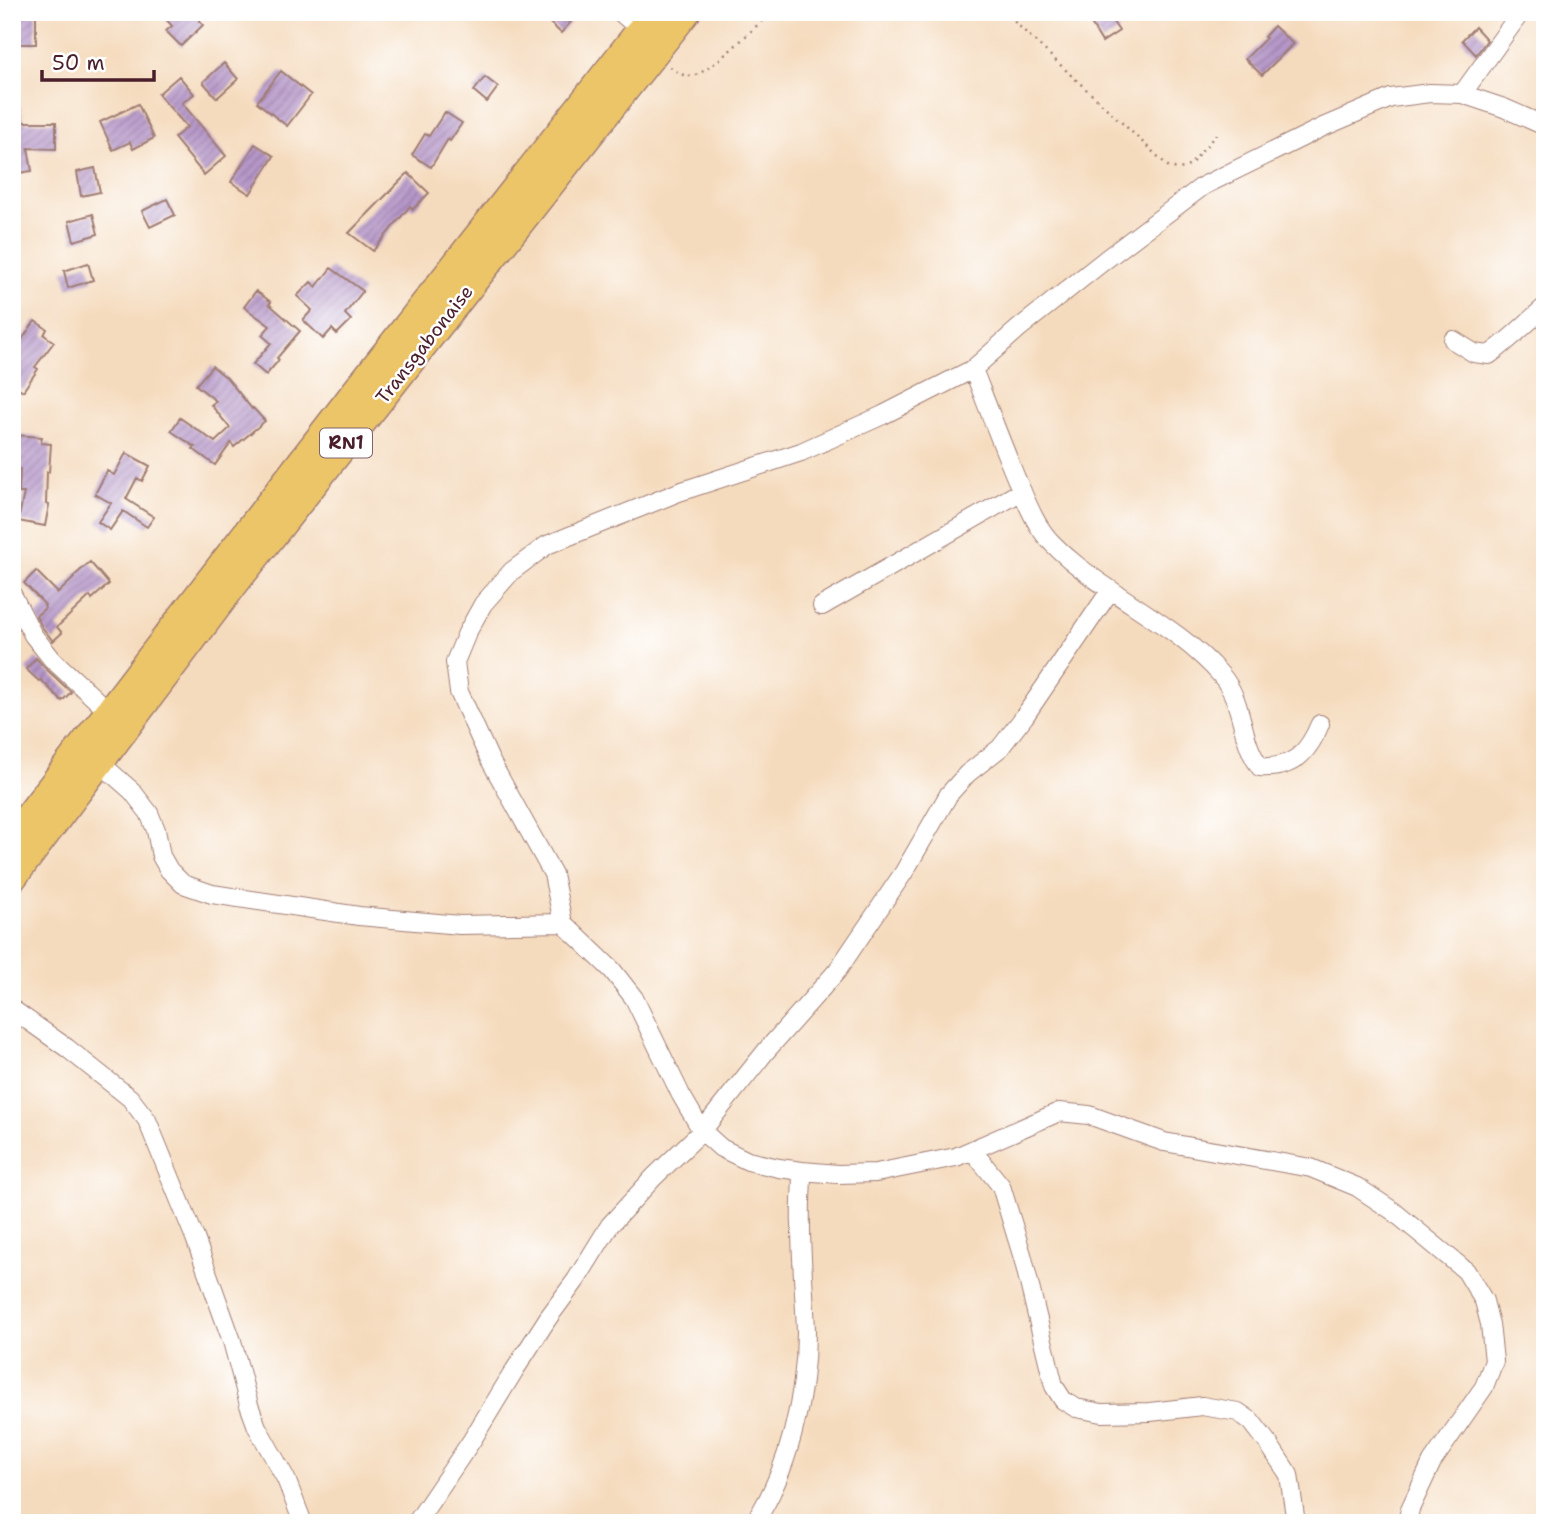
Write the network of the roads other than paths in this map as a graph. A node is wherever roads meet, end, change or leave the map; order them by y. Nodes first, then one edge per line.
1 (620, 12) edge
2 (686, 12) edge
3 (1521, 12) edge
4 (651, 32) edge
5 (1462, 94) junction
6 (1545, 126) edge
7 (1545, 307) edge
8 (1453, 340) dead end
9 (972, 369) junction
10 (1021, 491) junction
11 (1110, 591) junction
12 (12, 594) edge
13 (822, 606) dead end
14 (108, 711) junction
15 (1320, 724) dead end
16 (99, 762) junction
17 (12, 838) edge
18 (12, 878) edge
19 (563, 923) junction
20 (12, 1009) edge
21 (702, 1131) junction
22 (972, 1150) junction
23 (802, 1171) junction
24 (303, 1523) edge
25 (416, 1523) edge
26 (754, 1523) edge
27 (1296, 1523) edge
28 (1407, 1523) edge

1 - 4 street
2 - 4 highway, Transgabonaise / RN1
3 - 5 street
4 - 14 highway, Transgabonaise / RN1
4 - 16 highway, Transgabonaise / RN1
5 - 6 street
5 - 9 street
7 - 8 street
9 - 10 street
9 - 19 street
10 - 11 street
10 - 13 street
11 - 15 street
11 - 21 street
12 - 14 street
14 - 17 highway, Transgabonaise / RN1
16 - 18 highway, Transgabonaise / RN1
16 - 19 street
19 - 21 street
20 - 24 street
21 - 23 street
21 - 25 street
22 - 23 street
22 - 27 street
22 - 28 street
23 - 26 street

